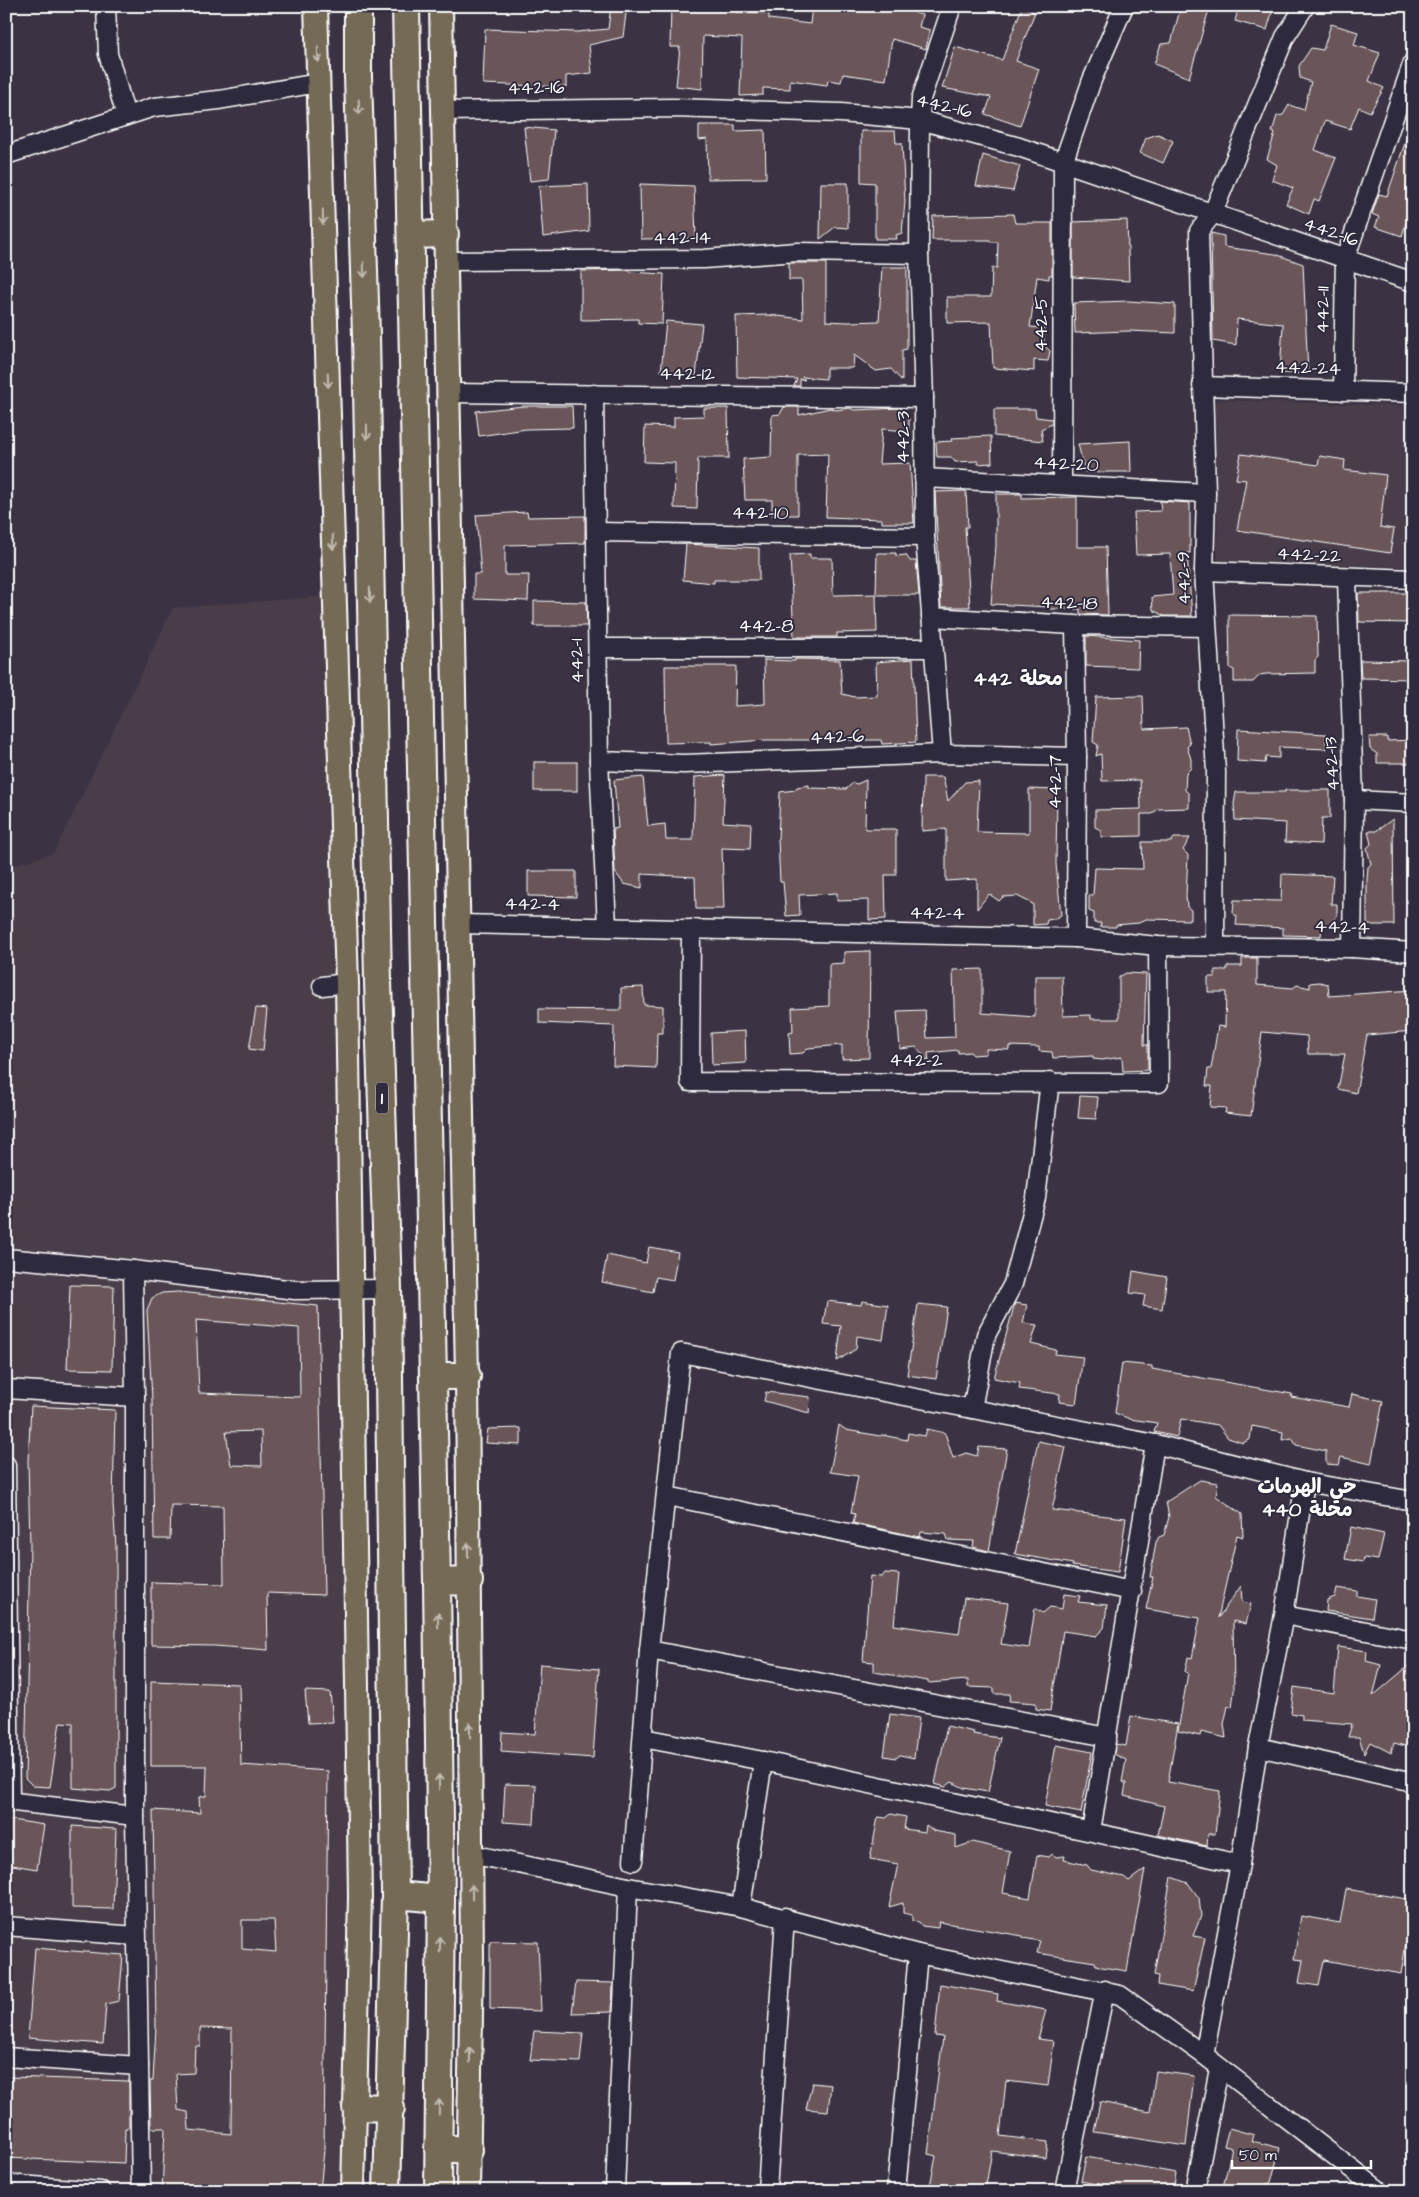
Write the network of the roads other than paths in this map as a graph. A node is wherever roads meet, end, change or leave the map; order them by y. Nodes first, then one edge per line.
1 (106, 6) edge
2 (316, 6) edge
3 (358, 6) edge
4 (406, 6) edge
5 (441, 6) edge
6 (952, 6) edge
7 (1124, 6) edge
8 (1305, 6) edge
9 (1413, 62) edge
10 (318, 83) junction
11 (443, 111) junction
12 (126, 116) junction
13 (920, 120) junction
14 (6, 155) edge
15 (1063, 163) junction
16 (1212, 215) junction
17 (445, 234) junction
18 (412, 235) junction
19 (920, 254) junction
20 (1345, 260) junction
21 (446, 261) junction
22 (1413, 282) edge
23 (1202, 386) junction
24 (1343, 391) junction
25 (448, 393) junction
26 (1413, 393) edge
27 (594, 394) junction
28 (924, 398) junction
29 (924, 478) junction
30 (1062, 484) junction
31 (1206, 493) junction
32 (596, 532) junction
33 (924, 537) junction
34 (1204, 571) junction
35 (1347, 578) junction
36 (1413, 580) edge
37 (931, 617) junction
38 (1075, 626) junction
39 (1206, 627) junction
40 (598, 648) junction
41 (933, 648) junction
42 (942, 754) junction
43 (1077, 757) junction
44 (599, 761) junction
45 (1354, 800) junction
46 (1413, 803) edge
47 (459, 924) junction
48 (607, 927) junction
49 (691, 929) junction
50 (1076, 938) junction
51 (1158, 946) junction
52 (1215, 946) junction
53 (1352, 948) junction
54 (1413, 952) edge
55 (347, 983) junction
56 (322, 986) dead end
57 (1050, 1081) junction
58 (6, 1258) edge
59 (132, 1270) junction
60 (388, 1290) junction
61 (351, 1291) junction
62 (433, 1376) junction
63 (467, 1376) junction
64 (6, 1389) edge
65 (135, 1397) junction
66 (972, 1409) junction
67 (1155, 1444) junction
68 (6, 1465) edge
69 (1306, 1482) junction
70 (667, 1496) junction
71 (1413, 1501) edge
72 (469, 1581) junction
73 (437, 1582) junction
74 (1132, 1591) junction
75 (1284, 1615) junction
76 (1413, 1640) edge
77 (649, 1650) junction
78 (8, 1675) edge
79 (1107, 1737) junction
80 (643, 1738) junction
81 (1258, 1747) junction
82 (763, 1762) junction
83 (1413, 1782) edge
84 (8, 1801) edge
85 (135, 1816) junction
86 (1091, 1831) junction
87 (471, 1854) junction
88 (633, 1861) dead end
89 (1240, 1864) junction
90 (628, 1887) junction
91 (395, 1895) junction
92 (441, 1900) junction
93 (741, 1907) junction
94 (785, 1916) junction
95 (6, 1926) edge
96 (136, 1936) junction
97 (918, 1954) junction
98 (1105, 1990) junction
99 (1204, 2055) junction
100 (6, 2057) edge
101 (139, 2066) junction
102 (1219, 2069) junction
103 (356, 2107) junction
104 (391, 2108) junction
105 (438, 2148) junction
106 (469, 2150) junction
107 (6, 2184) edge
108 (101, 2191) edge
109 (141, 2191) edge
110 (353, 2191) edge
111 (387, 2191) edge
112 (438, 2191) edge
113 (468, 2191) edge
114 (614, 2191) edge
115 (767, 2191) edge
116 (896, 2191) edge
117 (1064, 2191) edge
118 (1195, 2191) edge
119 (1380, 2191) edge

1 - 12 street
2 -> 10 main road
3 -> 60 highway, 1
4 - 18 highway
5 - 11 main road
6 - 13 street, 442-3
7 - 15 street, 442-5
8 - 16 street, 442-9
9 - 20 street, 442-11
10 - 12 street
10 -> 55 main road
11 - 13 street, 442-16
11 - 17 main road
12 - 14 street
13 - 15 street, 442-16
13 - 19 street, 442-3
15 - 16 street, 442-16
15 - 30 street, 442-5
16 - 20 street, 442-16
16 - 23 street, 442-9
17 - 18 highway
17 - 21 main road
18 - 62 highway
19 - 21 street, 442-14
19 - 28 street, 442-3
20 - 22 street, 442-16
20 - 24 street, 442-11
21 - 25 main road
23 - 24 street, 442-24
23 - 31 street, 442-9
24 - 26 street, 442-24
25 - 27 street, 442-12
25 - 47 main road
27 - 28 street, 442-12
27 - 32 street, 442-1
28 - 29 street, 442-3
29 - 30 street, 442-20
29 - 33 street, 442-3
30 - 31 street, 442-20
31 - 34 street, 442-9
32 - 33 street, 442-10
32 - 40 street, 442-1
33 - 37 street, 442-3
34 - 35 street, 442-22
34 - 39 street, 442-9
35 - 36 street, 442-22
35 - 45 street, 442-13
37 - 38 street, 442-18
37 - 41 street, 442-3
38 - 39 street, 442-18
38 - 43 street, 442-7
39 - 52 street, 442-9
40 - 41 street, 442-8
40 - 44 street, 442-1
41 - 42 street, 442-3
42 - 43 street, 442-6
42 - 44 street, 442-6
43 - 50 street, 442-7
44 - 48 street, 442-1
45 - 46 street
45 - 53 street, 442-13
47 - 48 street, 442-4
47 - 63 main road
48 - 49 street, 442-4
49 - 50 street, 442-4
49 - 57 street, 442-2
50 - 51 street, 442-4
51 - 52 street, 442-4
51 - 57 street, 442-2
52 - 53 street, 442-4
53 - 54 street, 442-4
55 - 56 street
55 - 61 main road
57 - 66 street
58 - 59 street
59 - 61 street
59 - 65 street
60 - 61 street
60 - 91 highway, 1
61 - 103 main road
62 - 63 highway
62 - 73 highway
72 -> 63 main road
64 - 65 street
65 - 85 street
66 - 67 street
66 - 70 street
67 - 69 street
67 - 74 street
68 - 78 street
69 - 71 street
69 - 75 street
70 - 74 street
70 - 77 street
72 - 73 highway
87 -> 72 main road
92 -> 73 highway
74 - 79 street
75 - 76 street
75 - 81 street
77 - 79 street
77 - 80 street
78 - 84 street
79 - 86 street
80 - 82 street
80 - 88 street
81 - 83 street
81 - 89 street
82 - 86 street
82 - 93 street
84 - 85 street
85 - 96 street
86 - 89 street
87 - 90 street
106 -> 87 main road
89 - 99 street
90 - 93 street
90 - 114 street
91 - 92 highway
91 - 104 highway, 1
105 -> 92 highway
93 - 94 street
94 - 97 street
94 - 115 street
95 - 96 street
96 - 101 street
97 - 98 street
97 - 116 street
98 - 99 street
98 - 117 street
99 - 102 street
100 - 101 street
101 - 109 street
102 - 118 street
102 - 119 street
103 - 104 highway
103 - 110 main road
104 - 111 highway, 1
105 - 106 highway
105 - 112 highway
106 - 113 main road
107 - 108 street

